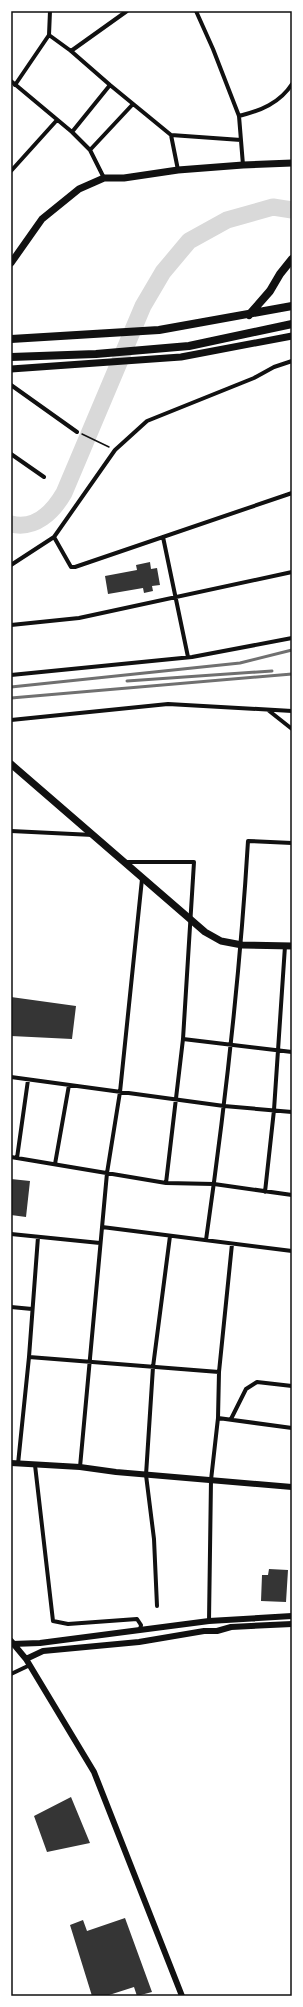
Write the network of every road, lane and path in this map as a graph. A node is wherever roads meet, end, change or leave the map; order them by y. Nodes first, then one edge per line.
1 (50, 11) edge
2 (127, 11) edge
3 (196, 11) edge
4 (49, 35) junction
5 (71, 52) junction
6 (11, 81) edge
7 (15, 85) junction
8 (110, 85) junction
9 (291, 86) edge
10 (133, 104) junction
11 (239, 116) junction
12 (57, 120) junction
13 (72, 132) junction
14 (172, 135) junction
15 (241, 140) junction
16 (90, 150) junction
17 (292, 164) edge
18 (243, 165) junction
19 (178, 170) junction
20 (11, 171) edge
21 (104, 178) junction
22 (292, 259) edge
23 (11, 263) edge
24 (292, 306) edge
25 (249, 315) junction
26 (292, 324) edge
27 (292, 336) edge
28 (14, 337) edge
29 (11, 357) edge
30 (292, 361) edge
31 (11, 369) edge
32 (11, 385) edge
33 (77, 432) joint
34 (115, 450) junction
35 (11, 454) edge
36 (44, 477) dead end
37 (292, 494) edge
38 (54, 537) junction
39 (163, 537) junction
40 (11, 565) edge
41 (292, 572) edge
42 (176, 598) junction
43 (11, 625) edge
44 (292, 638) edge
45 (188, 657) junction
46 (11, 675) edge
47 (267, 709) junction
48 (292, 710) edge
49 (11, 720) edge
50 (292, 729) edge
51 (11, 764) edge
52 (11, 831) edge
53 (93, 836) junction
54 (292, 844) edge
55 (122, 862) junction
56 (142, 879) junction
57 (191, 920) junction
58 (242, 945) junction
59 (288, 946) edge
60 (183, 1039) junction
61 (232, 1044) junction
62 (278, 1050) junction
63 (292, 1052) edge
64 (11, 1077) edge
65 (28, 1080) junction
66 (69, 1085) junction
67 (120, 1092) junction
68 (177, 1100) junction
69 (224, 1106) junction
70 (274, 1110) junction
71 (292, 1112) edge
72 (11, 1157) edge
73 (17, 1158) junction
74 (55, 1164) junction
75 (107, 1173) junction
76 (166, 1183) junction
77 (214, 1184) junction
78 (265, 1192) junction
79 (292, 1195) edge
80 (102, 1226) junction
81 (11, 1234) edge
82 (170, 1236) junction
83 (38, 1237) junction
84 (206, 1240) junction
85 (100, 1243) junction
86 (232, 1244) junction
87 (292, 1251) edge
88 (11, 1308) edge
89 (32, 1309) junction
90 (29, 1357) junction
91 (90, 1362) junction
92 (152, 1367) junction
93 (219, 1372) junction
94 (292, 1386) edge
95 (218, 1418) junction
96 (232, 1419) junction
97 (292, 1428) edge
98 (14, 1463) edge
99 (35, 1465) junction
100 (80, 1467) junction
101 (146, 1475) junction
102 (211, 1480) junction
103 (292, 1487) edge
104 (157, 1606) dead end
105 (292, 1616) edge
106 (209, 1621) junction
107 (292, 1624) edge
108 (140, 1630) junction
109 (12, 1643) edge
110 (26, 1659) junction
111 (30, 1665) junction
112 (11, 1674) edge
113 (182, 1996) edge

1 - 4 street
2 - 5 street
3 - 11 street
4 - 5 street
4 - 7 street
5 - 8 street
6 - 7 street
7 - 12 street
8 - 10 street
8 - 13 street
9 - 11 street
10 - 14 street
10 - 16 street
11 - 15 street
12 - 13 street
12 - 20 street
13 - 16 street
14 - 15 street
14 - 19 street
15 - 18 street
16 - 21 street
17 - 18 main road
18 - 19 main road
19 - 21 main road
21 - 23 main road
22 - 25 highway
24 - 25 highway
25 - 28 highway
26 - 29 highway
27 - 31 main road
30 - 34 street
32 - 33 street
33 - 34 path
34 - 38 street
35 - 36 street
37 - 39 street
38 - 39 street
38 - 40 street
39 - 42 street
41 - 42 street
42 - 43 street
42 - 45 street
44 - 45 street
45 - 46 street
47 - 48 street
47 - 49 street
47 - 50 street
51 - 53 main road
52 - 53 street
53 - 55 main road
54 - 58 street
55 - 56 main road
55 - 57 street
56 - 57 main road
56 - 67 street
57 - 58 main road
57 - 60 street
58 - 59 main road
58 - 61 street
59 - 62 street
60 - 61 street
60 - 68 street
61 - 62 street
61 - 69 street
62 - 63 street
62 - 70 street
64 - 65 street
65 - 66 street
65 - 73 street
66 - 67 street
66 - 74 street
67 - 68 street
67 - 75 street
68 - 69 street
68 - 76 street
69 - 70 street
69 - 77 street
70 - 71 street
70 - 78 street
72 - 73 street
73 - 74 street
74 - 75 street
75 - 76 street
75 - 80 street
76 - 77 street
77 - 78 street
77 - 84 street
78 - 79 street
80 - 82 street
80 - 85 street
81 - 83 street
82 - 84 street
82 - 92 street
83 - 85 street
83 - 89 street
84 - 86 street
85 - 91 street
86 - 87 street
86 - 93 street
88 - 89 street
89 - 90 street
90 - 91 street
90 - 98 street
91 - 92 street
91 - 100 street
92 - 93 street
92 - 101 street
93 - 95 street
94 - 96 street
95 - 96 street
95 - 102 street
96 - 97 street
98 - 99 street
99 - 100 street
99 - 108 street
100 - 101 street
101 - 102 street
101 - 104 street
102 - 103 street
102 - 106 street
105 - 106 street
106 - 108 street
107 - 110 street
108 - 109 street
109 - 110 street
110 - 111 street
111 - 112 street
111 - 113 street

